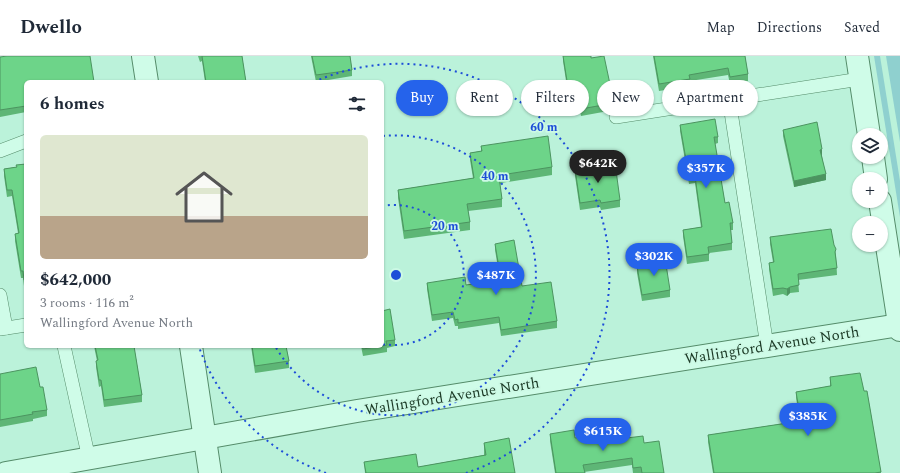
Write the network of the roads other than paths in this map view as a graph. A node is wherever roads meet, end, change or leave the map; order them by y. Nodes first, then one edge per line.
1 (143, 56) edge
2 (856, 56) edge
3 (860, 78) junction
4 (147, 80) edge
5 (758, 94) edge
6 (662, 110) edge
7 (732, 116) edge
8 (616, 117) dead end
9 (868, 128) edge
10 (24, 142) edge
11 (0, 151) edge
12 (881, 208) edge
13 (0, 295) edge
14 (24, 325) edge
15 (3, 328) edge
16 (900, 328) edge
17 (767, 346) junction
18 (64, 348) edge
19 (191, 348) edge
20 (206, 438) junction
21 (89, 459) junction
22 (6, 473) edge
23 (210, 473) edge

1 - 4 street
2 - 3 street
3 - 5 lane
3 - 9 street
6 - 8 lane
7 - 17 lane
10 - 11 lane
12 - 16 street
13 - 15 lane
14 - 15 lane
16 - 17 street, Wallingford Avenue North
17 - 20 street, Wallingford Avenue North
18 - 21 lane
19 - 20 street
20 - 21 street, Wallingford Avenue North
20 - 23 street
21 - 22 street, Wallingford Avenue North

